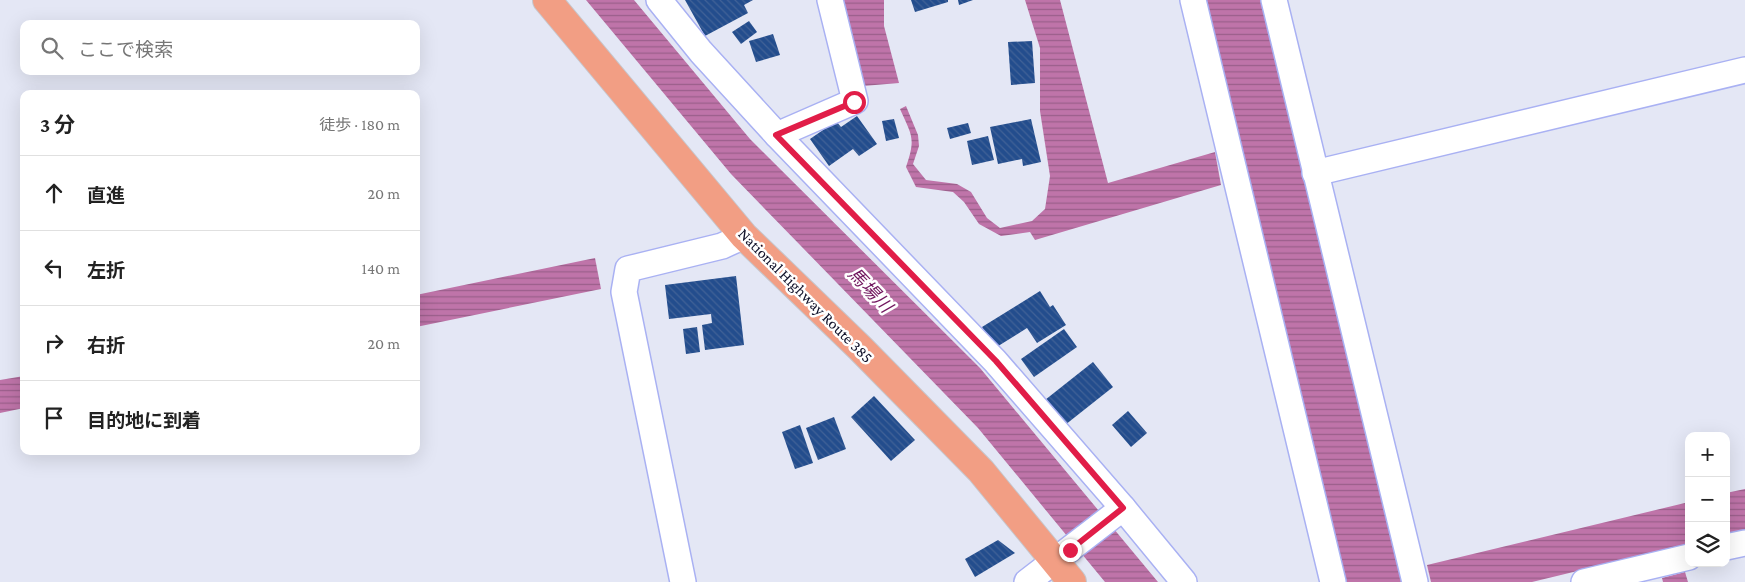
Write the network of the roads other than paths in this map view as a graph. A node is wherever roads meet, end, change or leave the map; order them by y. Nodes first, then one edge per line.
1 (547, 0) edge
2 (659, 0) edge
3 (830, 0) edge
4 (1193, 0) edge
5 (1274, 0) edge
6 (1745, 70) edge
7 (776, 135) junction
8 (1315, 173) junction
9 (744, 236) junction
10 (1119, 511) junction
11 (1745, 543) edge
12 (1730, 546) edge
13 (1062, 555) junction
14 (1685, 557) edge
15 (682, 582) edge
16 (1027, 582) edge
17 (1072, 582) edge
18 (1184, 582) edge
19 (1333, 582) edge
20 (1415, 582) edge
21 (1584, 582) edge

1 - 9 highway, National Highway Route 385
2 - 7 street
3 - 7 street
4 - 19 street
5 - 8 street
6 - 8 street
7 - 10 street
8 - 20 street
9 - 13 highway, National Highway Route 385
9 - 15 street
10 - 13 street
10 - 18 street
11 - 12 street
13 - 16 street
13 - 17 highway, National Highway Route 385
14 - 21 street

